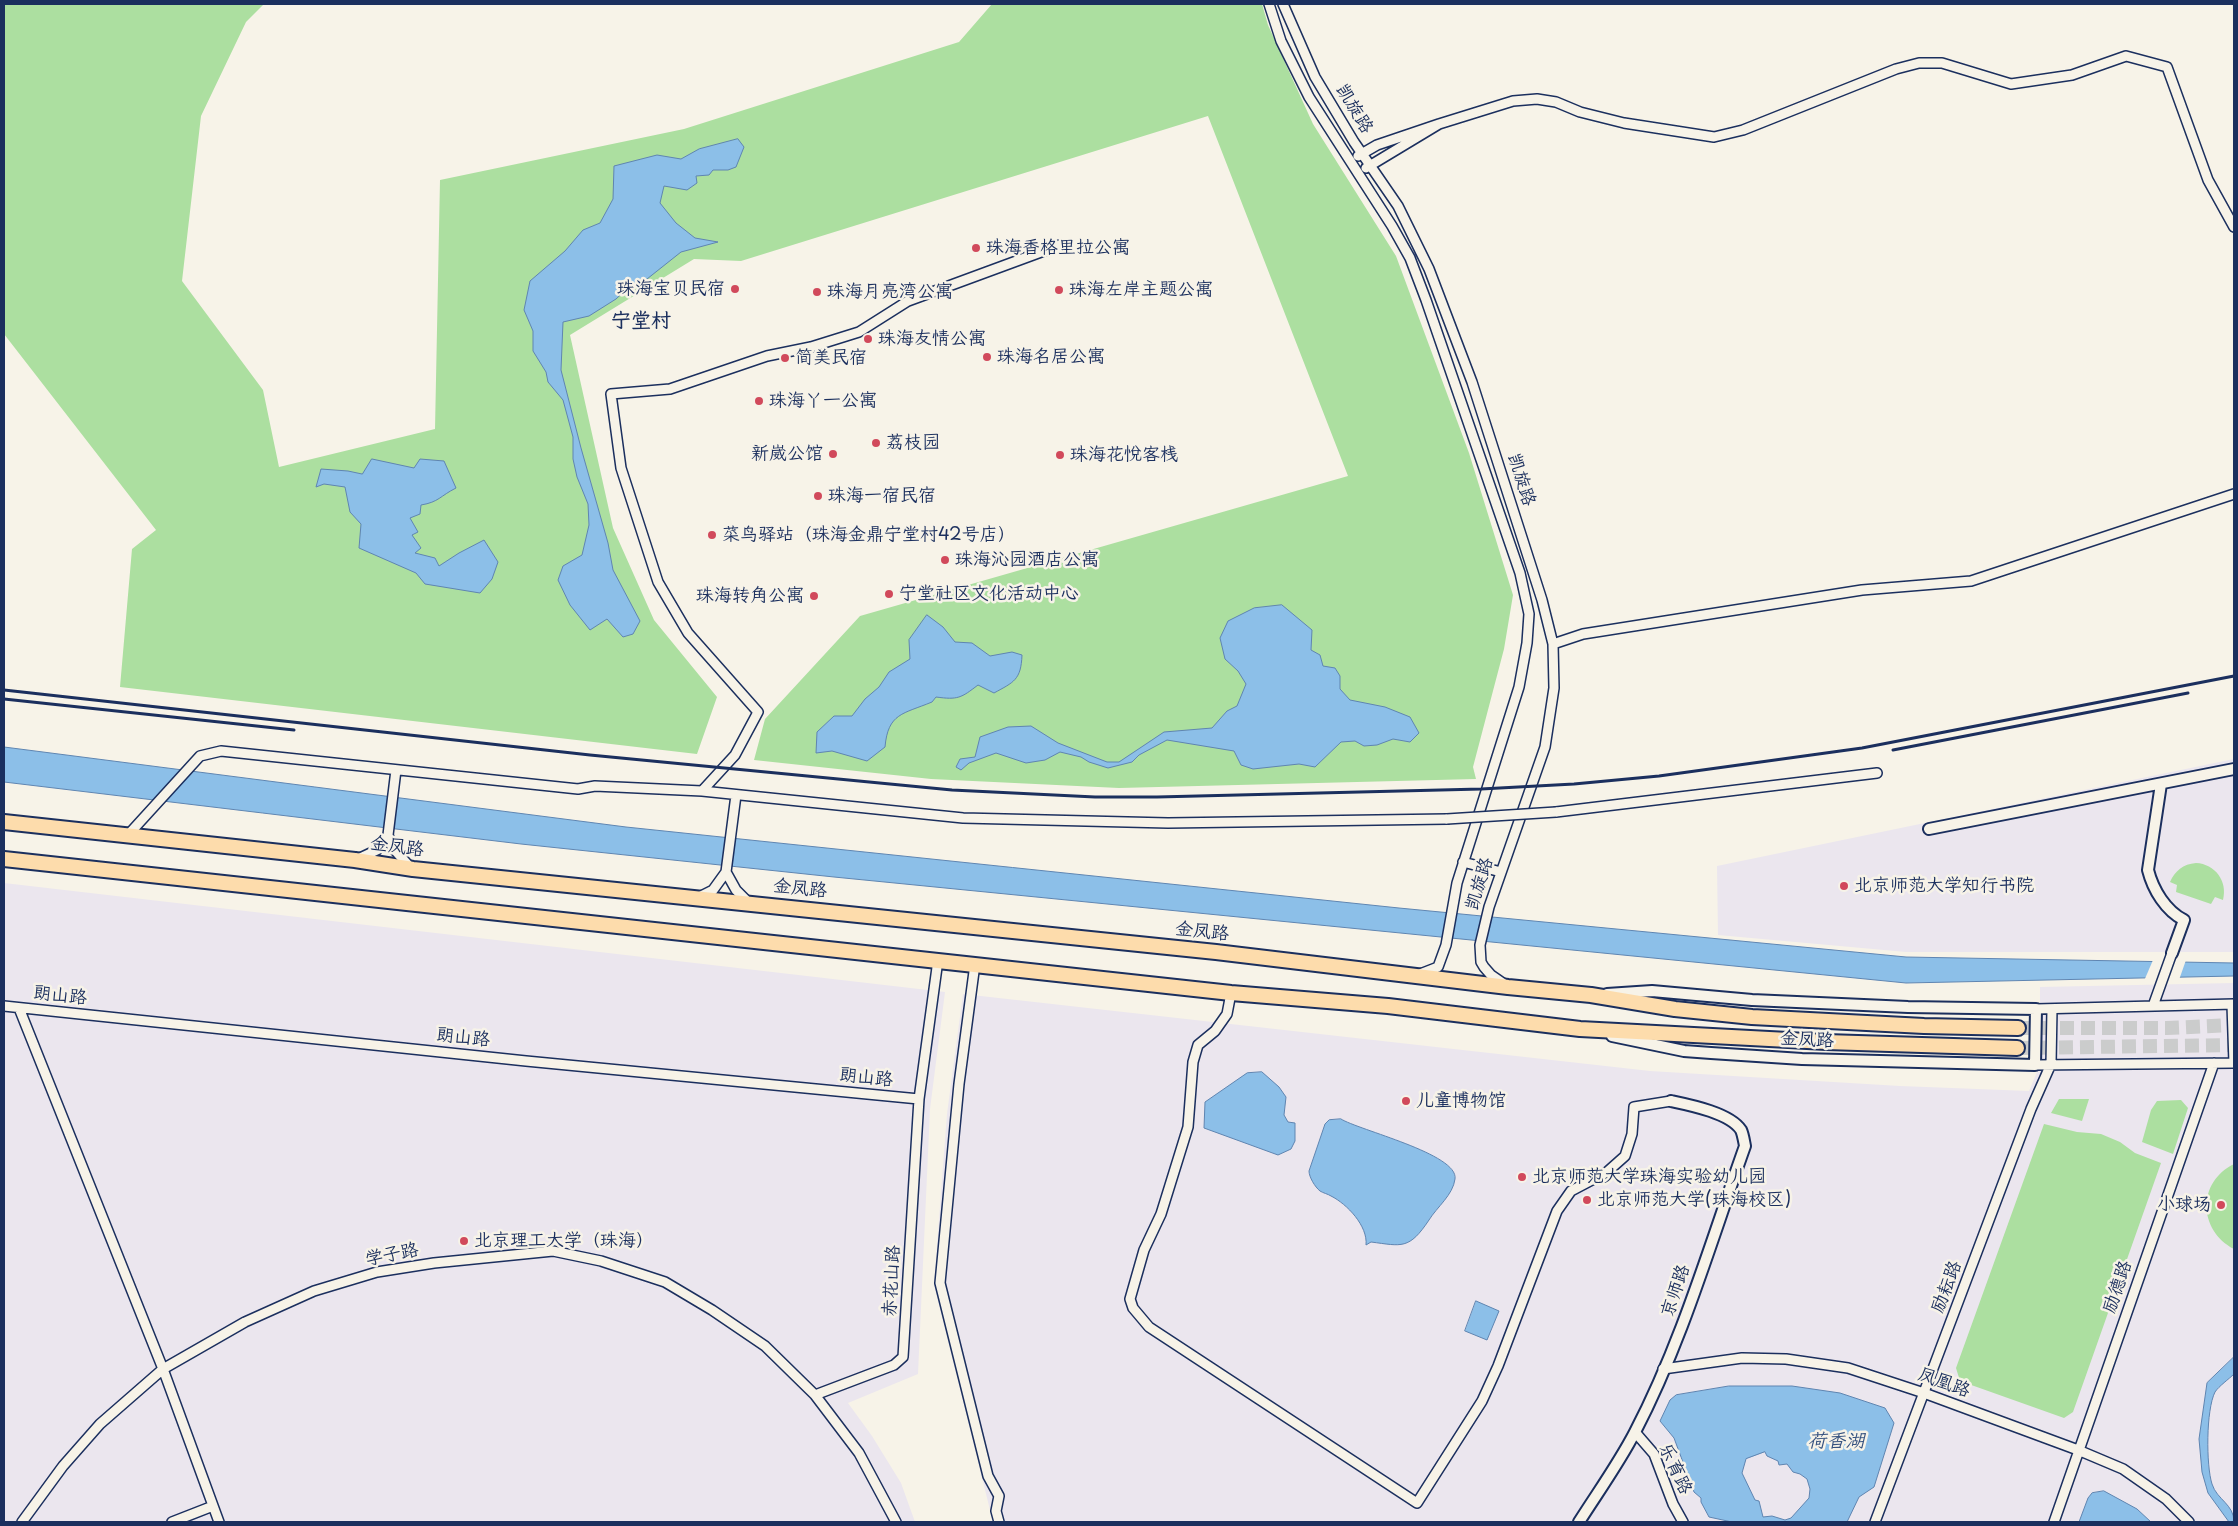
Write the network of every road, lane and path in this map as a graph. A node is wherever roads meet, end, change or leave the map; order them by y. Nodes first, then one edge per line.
1 (1269, 4) edge
2 (1283, 4) edge
3 (1439, 124) junction
4 (1362, 153) junction
5 (1351, 160) junction
6 (1370, 165) junction
7 (1360, 172) junction
8 (2234, 227) edge
9 (1060, 245) dead end
10 (2234, 494) edge
11 (1553, 644) junction
12 (2234, 769) edge
13 (396, 770) junction
14 (1877, 773) dead end
15 (2161, 784) junction
16 (702, 791) junction
17 (736, 795) junction
18 (4, 822) edge
19 (1930, 829) dead end
20 (388, 832) junction
21 (128, 835) junction
22 (4, 859) edge
23 (355, 860) junction
24 (1464, 862) junction
25 (412, 868) junction
26 (726, 872) junction
27 (1501, 872) junction
28 (697, 898) junction
29 (748, 902) junction
30 (2172, 952) joint
31 (938, 960) junction
32 (974, 964) junction
33 (1413, 976) junction
34 (1508, 987) junction
35 (1231, 994) junction
36 (1591, 995) junction
37 (2233, 1004) edge
38 (4, 1006) edge
39 (2152, 1006) junction
40 (20, 1008) junction
41 (2036, 1009) junction
42 (2052, 1009) junction
43 (2018, 1028) tunnel mouth
44 (1580, 1029) junction
45 (2017, 1048) tunnel mouth
46 (2214, 1063) junction
47 (2234, 1063) edge
48 (2051, 1064) junction
49 (2035, 1065) junction
50 (918, 1099) junction
51 (1671, 1101) joint
52 (163, 1369) junction
53 (1663, 1369) junction
54 (1924, 1393) junction
55 (815, 1395) junction
56 (1635, 1432) junction
57 (2078, 1450) junction
58 (213, 1506) junction
59 (22, 1522) edge
60 (172, 1522) edge
61 (219, 1522) edge
62 (896, 1522) edge
63 (999, 1522) edge
64 (1579, 1522) edge
65 (1683, 1522) edge
66 (1875, 1522) edge
67 (2054, 1522) edge
68 (2189, 1522) edge

1 - 5 street, 凯旋路
2 - 4 street, 凯旋路
3 - 4 street
3 - 6 street
3 - 8 street
4 - 5 street
4 - 6 street, 凯旋路
5 - 7 street, 凯旋路
6 - 7 street
6 - 11 street, 凯旋路
7 - 24 street, 凯旋路
9 - 16 street
10 - 11 street
11 - 27 street, 凯旋路
12 - 15 street
13 - 16 street
13 - 20 street
13 - 21 street
14 - 17 street, bridge
15 - 19 street
15 - 30 street
16 - 17 street
17 - 26 street
18 - 21 highway, 金凤路
20 - 23 street
20 - 25 street
21 - 23 highway, 金凤路
22 - 31 highway, 金凤路
23 - 25 highway, 金凤路
24 - 27 street
24 - 33 street, 凯旋路
25 - 28 highway, 金凤路
26 - 28 street
26 - 29 street
27 - 34 street, 凯旋路
28 - 29 highway, 金凤路
29 - 33 highway, 金凤路
30 - 39 street
31 - 32 highway, 金凤路
31 - 50 street, 赤花山路
32 - 35 highway, 金凤路
32 - 63 street
33 - 34 highway, 金凤路
34 - 36 highway, 金凤路
35 - 44 highway, 金凤路
35 - 51 street
36 - 41 street, 金凤路
36 - 43 highway, 金凤路
37 - 39 street
37 - 47 street
38 - 40 street, 朗山路
39 - 42 street
40 - 50 street, 朗山路
40 - 52 street
41 - 42 street
41 - 49 street
42 - 48 street
44 - 45 highway, 金凤路
44 - 49 street, 金凤路
46 - 47 street
46 - 48 street
46 - 57 street, 励德路
48 - 49 street
48 - 54 street, 励耘路
50 - 55 street, 赤花山路
51 - 53 street, 京师路
52 - 55 street, 学子路
52 - 58 street
52 - 59 street, 学子路
53 - 54 street, 凤凰路
53 - 56 street, 京师路
54 - 57 street, 凤凰路
54 - 66 street, 励耘路
55 - 62 street
56 - 64 street, 京师路
56 - 65 street, 乐育路
57 - 67 street, 励德路
57 - 68 street, 凤凰路
58 - 60 street
58 - 61 street

